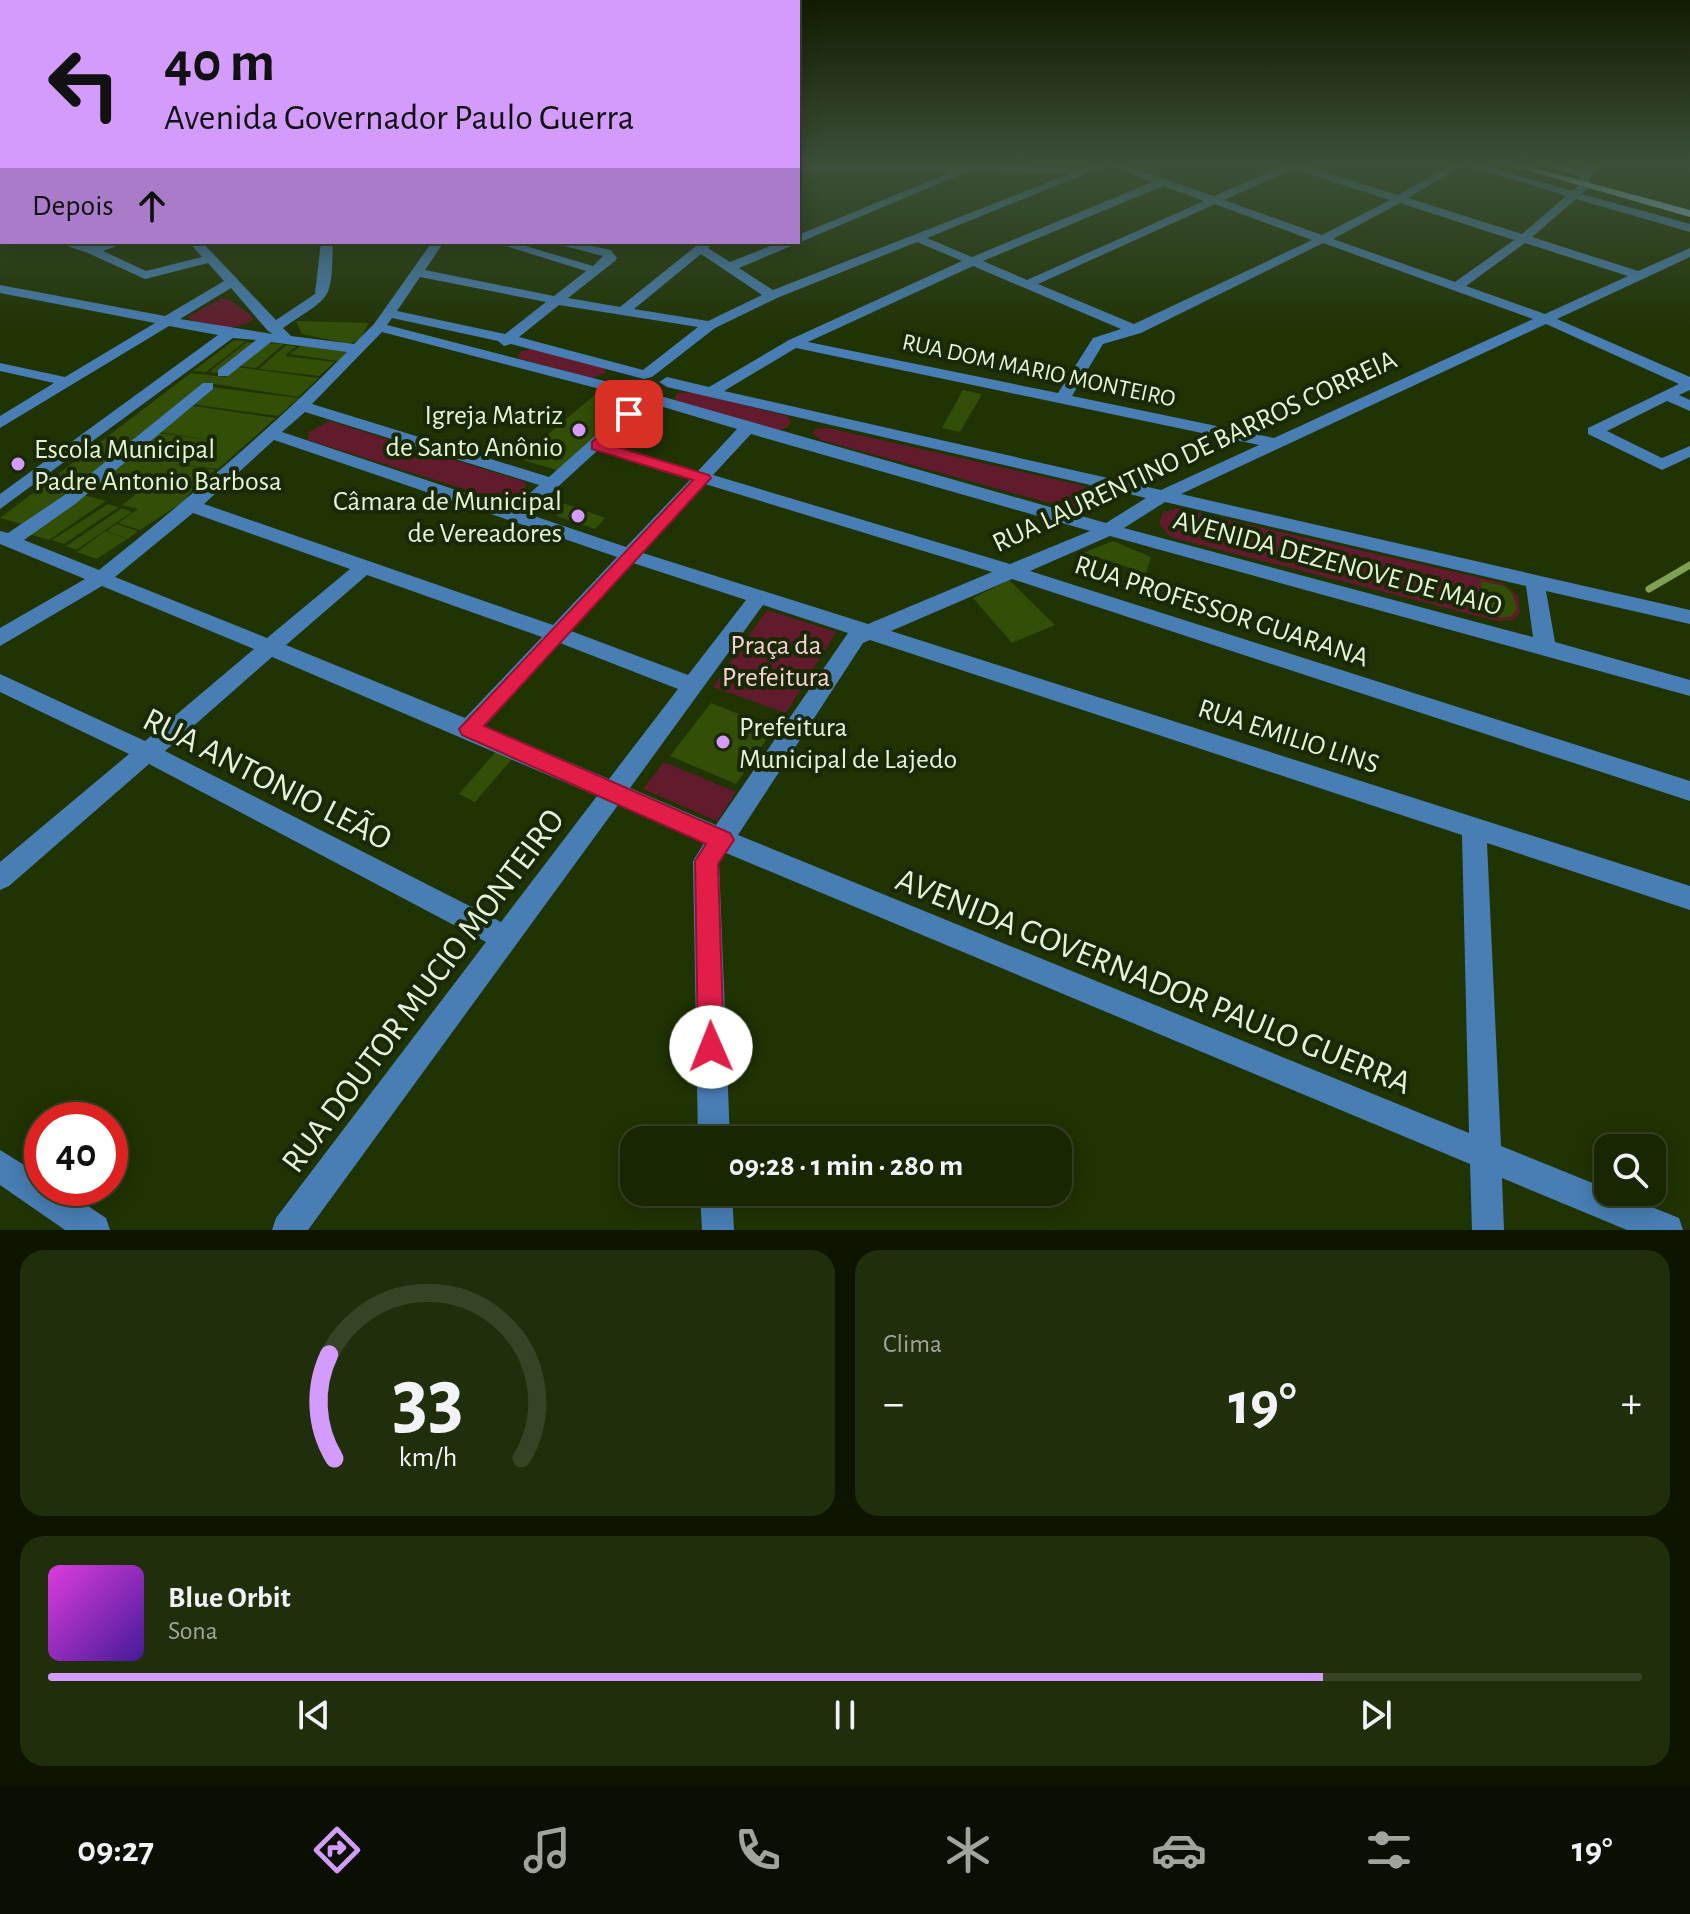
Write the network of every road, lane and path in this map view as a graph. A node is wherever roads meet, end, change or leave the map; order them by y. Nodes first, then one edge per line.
1 (838, 222) edge
2 (960, 222) edge
3 (1066, 222) edge
4 (1165, 222) edge
5 (1273, 222) edge
6 (1357, 222) edge
7 (1471, 222) edge
8 (1541, 222) edge
9 (1670, 222) edge
10 (1690, 228) edge
11 (800, 238) edge
12 (919, 239) junction
13 (1523, 239) junction
14 (1322, 240) junction
15 (69, 244) edge
16 (114, 244) edge
17 (197, 244) edge
18 (327, 244) edge
19 (436, 244) edge
20 (506, 244) edge
21 (564, 244) edge
22 (786, 244) edge
23 (704, 245) edge
24 (92, 250) junction
25 (1690, 252) edge
26 (209, 259) junction
27 (971, 262) junction
28 (729, 267) junction
29 (595, 270) junction
30 (415, 272) junction
31 (1638, 275) junction
32 (231, 282) junction
33 (1026, 285) junction
34 (1456, 287) junction
35 (0, 289) edge
36 (772, 295) junction
37 (559, 301) junction
38 (624, 310) junction
39 (388, 313) junction
40 (1546, 319) junction
41 (170, 321) junction
42 (710, 325) junction
43 (379, 327) junction
44 (1136, 330) junction
45 (271, 332) junction
46 (230, 333) junction
47 (509, 339) junction
48 (794, 343) junction
49 (358, 349) junction
50 (488, 354) junction
51 (0, 367) edge
52 (223, 373) dead end
53 (645, 374) junction
54 (69, 382) junction
55 (667, 382) junction
56 (1690, 383) edge
57 (208, 386) dead end
58 (623, 390) junction
59 (711, 392) junction
60 (1666, 395) junction
61 (648, 398) junction
62 (1062, 400) junction
63 (302, 406) junction
64 (1690, 406) edge
65 (802, 415) junction
66 (0, 423) edge
67 (747, 428) junction
68 (271, 434) junction
69 (784, 439) junction
70 (1274, 443) junction
71 (597, 446) junction
72 (1690, 451) edge
73 (703, 478) junction
74 (553, 484) junction
75 (1162, 496) junction
76 (0, 503) edge
77 (191, 506) junction
78 (517, 515) junction
79 (1108, 530) junction
80 (4, 539) edge
81 (630, 555) junction
82 (364, 567) junction
83 (1010, 571) junction
84 (100, 579) junction
85 (1535, 582) junction
86 (759, 596) junction
87 (1690, 617) edge
88 (869, 631) junction
89 (557, 634) junction
90 (0, 638) edge
91 (1545, 646) junction
92 (268, 649) junction
93 (0, 682) edge
94 (693, 686) junction
95 (1690, 688) edge
96 (469, 729) junction
97 (148, 753) junction
98 (1690, 791) edge
99 (615, 793) junction
100 (1474, 826) junction
101 (722, 840) junction
102 (0, 878) edge
103 (1690, 898) edge
104 (504, 938) junction
105 (714, 1126) edge
106 (1488, 1157) junction
107 (0, 1166) edge
108 (717, 1206) edge
109 (94, 1230) edge
110 (288, 1230) edge
111 (718, 1230) edge
112 (1488, 1230) edge
113 (1667, 1230) edge

1 - 11 street
2 - 12 street
3 - 27 street
4 - 33 street
5 - 14 street
6 - 14 street
7 - 13 street
8 - 13 street
9 - 10 street
12 - 27 street
12 - 36 street
13 - 31 street
13 - 34 street
14 - 34 street
14 - 44 street
15 - 24 street
16 - 24 street
17 - 26 street
18 - 45 street
19 - 30 street
20 - 29 street
21 - 29 street
22 - 28 street
23 - 28 street
23 - 38 street
24 - 26 street
25 - 31 street, RUA LAURENTINO DE BARROS CORREIA
26 - 32 street
27 - 33 street
27 - 48 street
28 - 36 street
29 - 37 street
30 - 37 street
30 - 39 street
31 - 40 street, RUA LAURENTINO DE BARROS CORREIA
32 - 41 street
32 - 45 street
33 - 44 street
34 - 40 street
35 - 41 street
36 - 42 street
37 - 38 street
37 - 47 street
38 - 42 street
39 - 43 street
39 - 47 street
40 - 56 street
40 - 70 street, RUA LAURENTINO DE BARROS CORREIA
41 - 46 street
41 - 54 street
42 - 53 street
43 - 49 street
43 - 50 street
44 - 62 street
45 - 46 street
45 - 49 street
45 - 52 street
46 - 76 street
47 - 50 street
47 - 53 street
48 - 59 street
48 - 62 street, RUA DOM MARIO MONTEIRO
49 - 63 street
50 - 58 street
51 - 54 street
53 - 55 street, AVENIDA DEZENOVE DE MAIO
53 - 58 street
54 - 66 street
55 - 59 street, AVENIDA DEZENOVE DE MAIO
55 - 61 street
56 - 60 street
57 - 80 street
58 - 61 street, AVENIDA DEZENOVE DE MAIO
59 - 65 street, AVENIDA DEZENOVE DE MAIO
60 - 64 street
60 - 72 street
61 - 67 street, AVENIDA DEZENOVE DE MAIO
61 - 71 street
62 - 70 street, RUA DOM MARIO MONTEIRO
63 - 68 street
63 - 74 street
65 - 69 street
65 - 75 street, AVENIDA DEZENOVE DE MAIO
67 - 69 street, AVENIDA DEZENOVE DE MAIO
67 - 73 street
68 - 77 street
68 - 78 street, RUA EMILIO LINS
69 - 79 street, AVENIDA DEZENOVE DE MAIO
70 - 75 street, RUA LAURENTINO DE BARROS CORREIA
71 - 73 street, RUA PROFESSOR GUARANA
71 - 74 street
73 - 81 street
73 - 83 street, RUA PROFESSOR GUARANA
74 - 78 street
75 - 79 street, RUA LAURENTINO DE BARROS CORREIA
75 - 85 street, AVENIDA DEZENOVE DE MAIO
77 - 82 street
77 - 84 street
78 - 81 street, RUA EMILIO LINS
79 - 83 street, RUA LAURENTINO DE BARROS CORREIA
79 - 91 street, AVENIDA DEZENOVE DE MAIO
80 - 84 street, AVENIDA GOVERNADOR PAULO GUERRA
81 - 86 street, RUA EMILIO LINS
81 - 89 street
82 - 89 street
82 - 92 street
83 - 88 street, RUA LAURENTINO DE BARROS CORREIA
83 - 98 street, RUA PROFESSOR GUARANA
84 - 90 street
84 - 92 street, AVENIDA GOVERNADOR PAULO GUERRA
85 - 87 street, AVENIDA DEZENOVE DE MAIO
85 - 91 street
86 - 88 street, RUA EMILIO LINS
86 - 94 street, RUA DOUTOR MUCIO MONTEIRO
88 - 100 street, RUA EMILIO LINS
88 - 101 street, RUA LAURENTINO DE BARROS CORREIA
89 - 94 street
89 - 96 street
91 - 95 street, AVENIDA DEZENOVE DE MAIO
92 - 96 street, AVENIDA GOVERNADOR PAULO GUERRA
92 - 97 street
93 - 97 street, RUA ANTONIO LEÃO
94 - 99 street, RUA DOUTOR MUCIO MONTEIRO
96 - 99 street, AVENIDA GOVERNADOR PAULO GUERRA
97 - 102 street
97 - 104 street, RUA ANTONIO LEÃO
99 - 101 street, AVENIDA GOVERNADOR PAULO GUERRA
99 - 104 street, RUA DOUTOR MUCIO MONTEIRO
100 - 103 street, RUA EMILIO LINS
100 - 106 street
101 - 105 street, RUA LAURENTINO DE BARROS CORREIA
101 - 106 street, AVENIDA GOVERNADOR PAULO GUERRA
104 - 110 street, RUA DOUTOR MUCIO MONTEIRO
106 - 112 street
106 - 113 street, AVENIDA GOVERNADOR PAULO GUERRA
107 - 109 street
108 - 111 street

